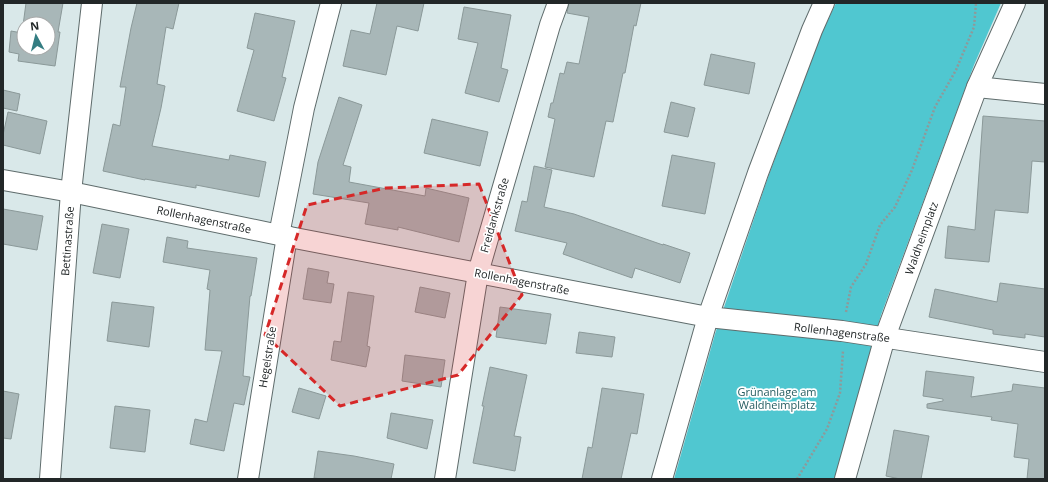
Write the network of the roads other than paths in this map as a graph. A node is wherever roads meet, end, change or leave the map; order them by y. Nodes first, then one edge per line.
1 (92, 3) edge
2 (331, 3) edge
3 (558, 3) edge
4 (824, 3) edge
5 (1015, 3) edge
6 (977, 87) junction
7 (1045, 94) edge
8 (3, 180) edge
9 (71, 192) junction
10 (283, 235) junction
11 (478, 272) junction
12 (708, 317) junction
13 (885, 337) junction
14 (1045, 362) edge
15 (50, 479) edge
16 (248, 479) edge
17 (445, 479) edge
18 (662, 479) edge
19 (846, 479) edge

1 - 9 street, Bettinastraße
2 - 10 street, Hegelstraße
3 - 11 street, Freidankstraße
4 - 12 street
5 - 6 street, Waldheimplatz
6 - 7 street
6 - 13 street, Waldheimplatz
8 - 9 street, Rollenhagenstraße
9 - 10 street, Rollenhagenstraße
9 - 15 street, Bettinastraße
10 - 11 street, Rollenhagenstraße
10 - 16 street, Hegelstraße
11 - 12 street, Rollenhagenstraße
11 - 17 street, Freidankstraße
12 - 13 street, Rollenhagenstraße
12 - 18 street
13 - 14 street, Rollenhagenstraße
13 - 19 street, Waldheimplatz

